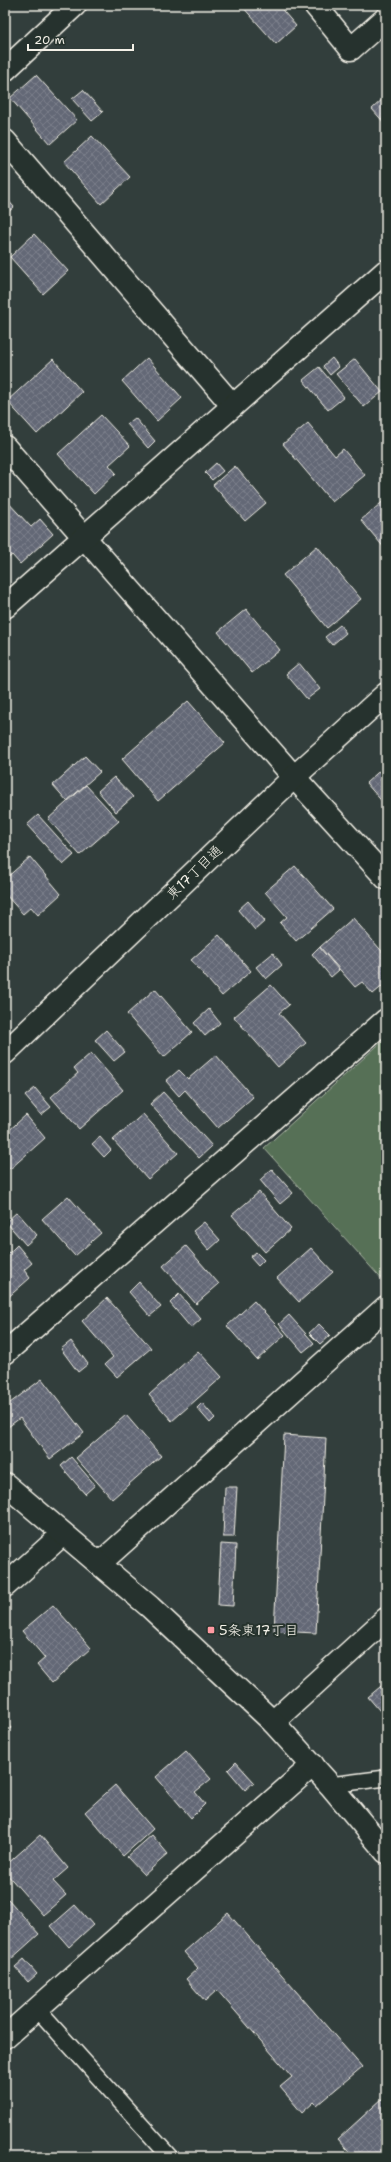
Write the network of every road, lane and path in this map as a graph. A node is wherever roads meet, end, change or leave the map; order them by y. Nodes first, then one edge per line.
1 (75, 5) edge
2 (315, 5) edge
3 (386, 18) edge
4 (5, 70) edge
5 (5, 141) edge
6 (386, 271) edge
7 (234, 406) junction
8 (5, 446) edge
9 (83, 536) junction
10 (5, 607) edge
11 (386, 694) edge
12 (294, 777) junction
13 (386, 878) edge
14 (386, 1020) edge
15 (5, 1053) edge
16 (386, 1307) edge
17 (5, 1353) edge
18 (5, 1484) edge
19 (63, 1534) junction
20 (99, 1564) junction
21 (5, 1586) edge
22 (386, 1619) edge
23 (273, 1722) junction
24 (313, 1765) junction
25 (386, 1778) edge
26 (330, 1785) junction
27 (386, 1852) edge
28 (38, 2009) junction
29 (5, 2037) edge
30 (170, 2157) edge

1 - 4 street
2 - 3 street
5 - 7 street
6 - 7 street
7 - 9 street
8 - 9 street
9 - 10 street
9 - 12 street
11 - 12 street, 東17丁目通
12 - 13 street
12 - 15 street, 東17丁目通
14 - 17 street
16 - 20 street
18 - 19 street
19 - 20 street
19 - 21 street
20 - 23 street
22 - 23 street
23 - 24 street
24 - 26 street
24 - 28 street
25 - 26 lane
26 - 27 street
28 - 29 street
28 - 30 lane

